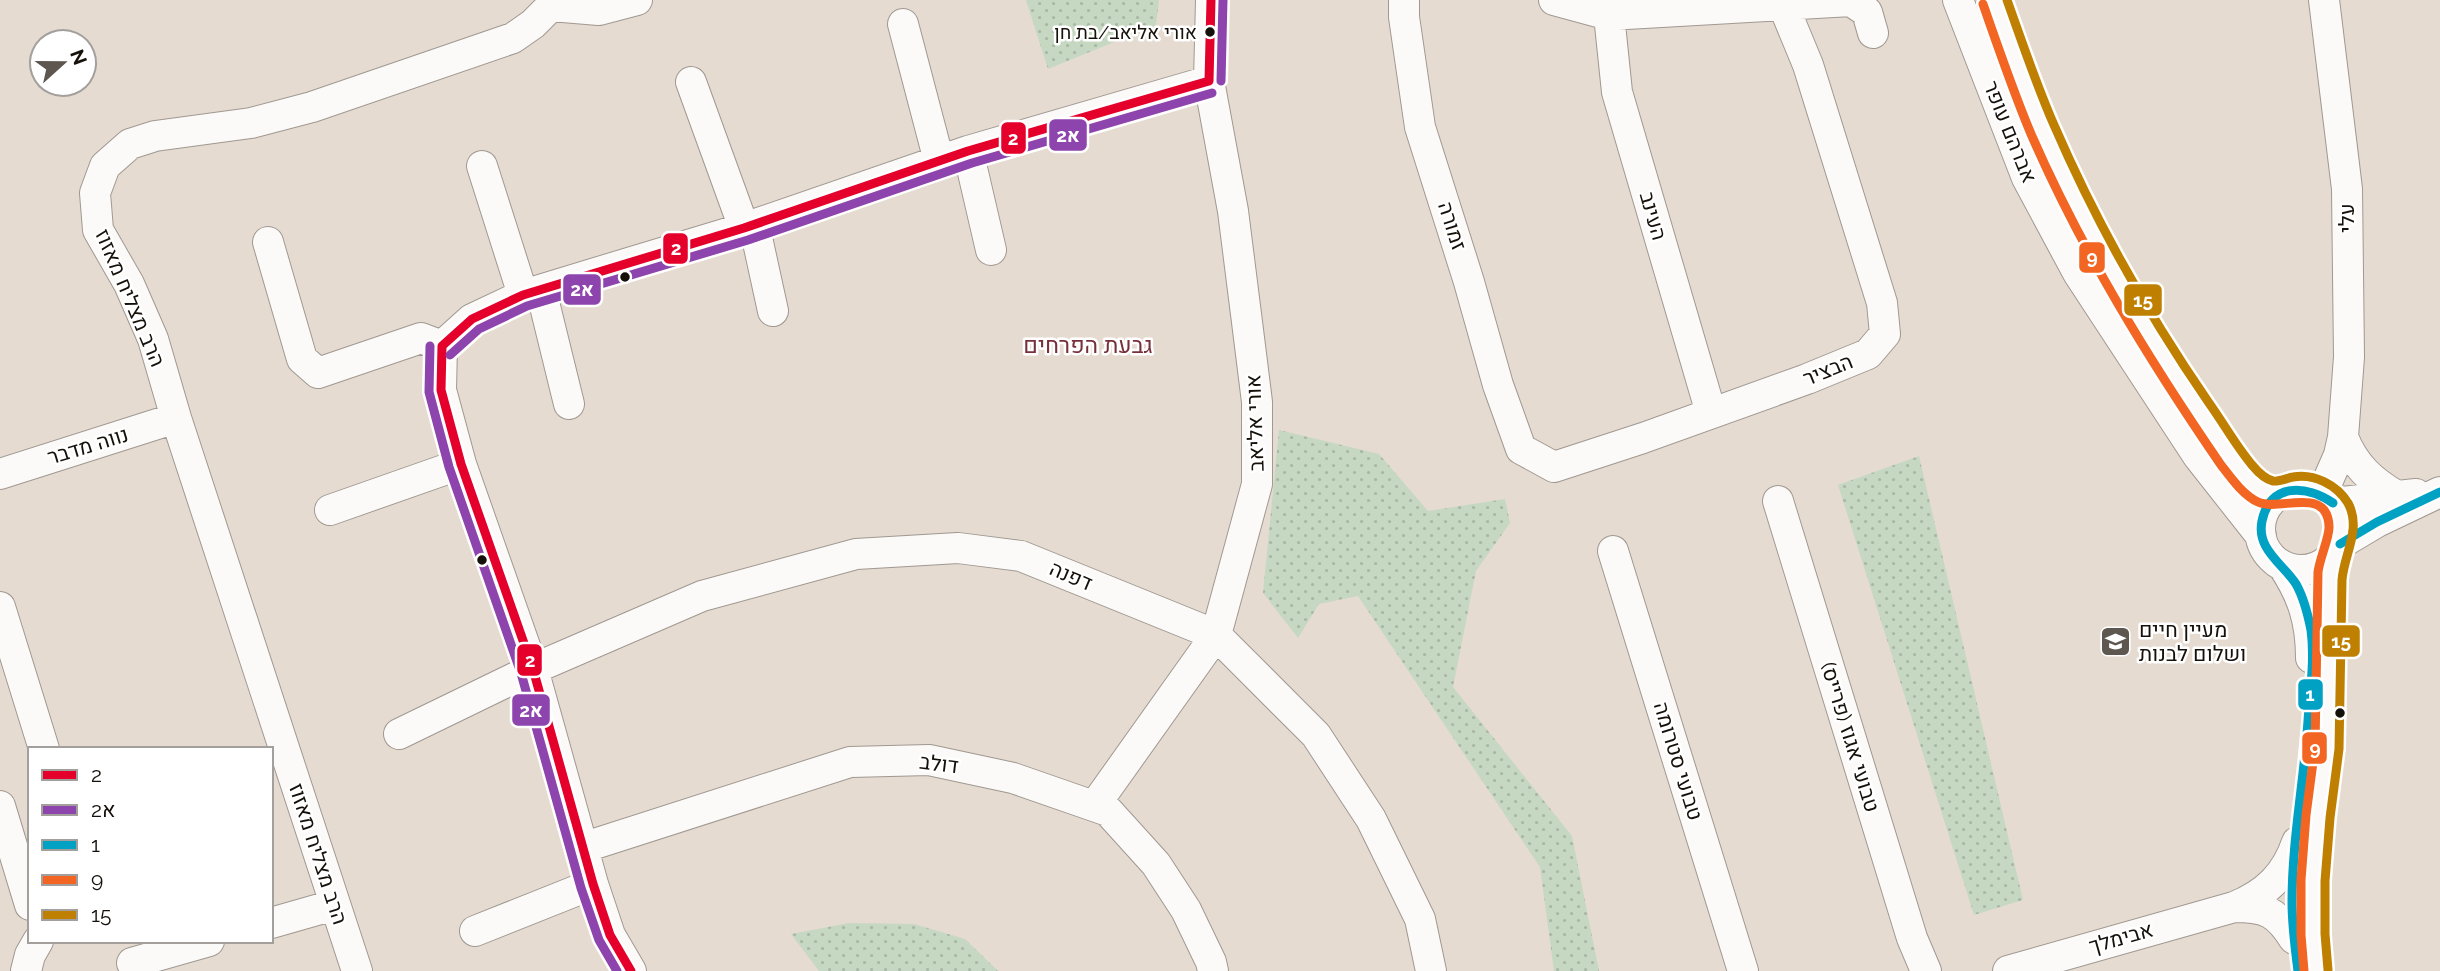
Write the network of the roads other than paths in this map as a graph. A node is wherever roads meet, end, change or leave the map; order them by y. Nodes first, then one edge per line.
1 (637, 0) edge
2 (1211, 0) edge
3 (1404, 0) edge
4 (1554, 0) edge
5 (1958, 0) edge
6 (1994, 0) edge
7 (2324, 0) edge
8 (550, 3) edge
9 (1784, 7) junction
10 (1616, 8) edge
11 (903, 24) dead end
12 (1873, 33) dead end
13 (1209, 81) junction
14 (691, 82) dead end
15 (968, 150) junction
16 (939, 161) junction
17 (482, 166) dead end
18 (749, 226) junction
19 (268, 242) dead end
20 (991, 250) dead end
21 (532, 292) junction
22 (773, 311) dead end
23 (442, 346) junction
24 (569, 404) dead end
25 (1711, 414) junction
26 (176, 418) junction
27 (2343, 437) junction
28 (1521, 449) joint
29 (461, 464) junction
30 (0, 474) edge
31 (2440, 491) edge
32 (2280, 494) junction
33 (2397, 496) junction
34 (2328, 499) junction
35 (1778, 501) dead end
36 (330, 510) dead end
37 (2261, 536) junction
38 (2336, 550) junction
39 (1613, 551) dead end
40 (2283, 566) junction
41 (0, 607) edge
42 (1216, 635) junction
43 (533, 669) junction
44 (399, 734) dead end
45 (43, 747) edge
46 (1095, 805) junction
47 (0, 806) edge
48 (2297, 842) junction
49 (582, 848) junction
50 (593, 884) junction
51 (28, 898) edge
52 (334, 905) junction
53 (2234, 907) junction
54 (273, 922) edge
55 (475, 931) dead end
56 (2294, 939) junction
57 (200, 943) edge
58 (128, 959) edge
59 (357, 971) edge
60 (631, 971) edge
61 (1213, 971) edge
62 (1431, 971) edge
63 (1743, 971) edge
64 (1926, 971) edge
65 (2008, 971) edge
66 (2298, 971) edge
67 (2316, 971) edge

1 - 8 street, הרב מצליח מאזוז
2 - 13 street, אורי אליאב
3 - 28 street, זמורה
4 - 10 street
5 - 37 street, אברהם עופר
6 - 32 street, אברהם עופר
7 - 27 street, עלי
8 - 26 street, הרב מצליח מאזוז
9 - 10 street
9 - 12 street
9 - 25 street, הבציר
10 - 25 street, העינב
11 - 16 street
13 - 15 street
13 - 42 street, אורי אליאב
14 - 18 street
15 - 16 street
15 - 20 street
16 - 18 street
17 - 21 street
18 - 21 street
18 - 22 street
19 - 23 street
21 - 23 street
21 - 24 street
23 - 29 street
25 - 28 street, הבציר
26 - 30 street, נווה מדבר
26 - 52 street, הרב מצליח מאזוז
27 - 33 street
27 - 34 street, עלי
29 - 36 street
29 - 43 street
31 - 33 street
31 - 38 street
32 - 34 street
32 - 37 street
33 - 34 street
34 - 38 street
35 - 64 street, טבועי אגוז (פרייס)
37 - 40 street
38 - 40 street
38 - 67 street
39 - 63 street, טבועי סטרומה
40 - 48 street
41 - 45 street
42 - 43 street, דפנה
42 - 46 street, אורי אליאב
42 - 62 street, דפנה
43 - 44 street, דפנה
43 - 49 street
46 - 49 street, דולב
46 - 61 street, דולב
47 - 51 street
48 - 53 street, אבימלך
48 - 56 street
49 - 50 street
50 - 55 street
50 - 60 street
52 - 54 street
52 - 59 street, הרב מצליח מאזוז
53 - 56 street, אבימלך
53 - 65 street, אבימלך
56 - 66 street
57 - 58 street

